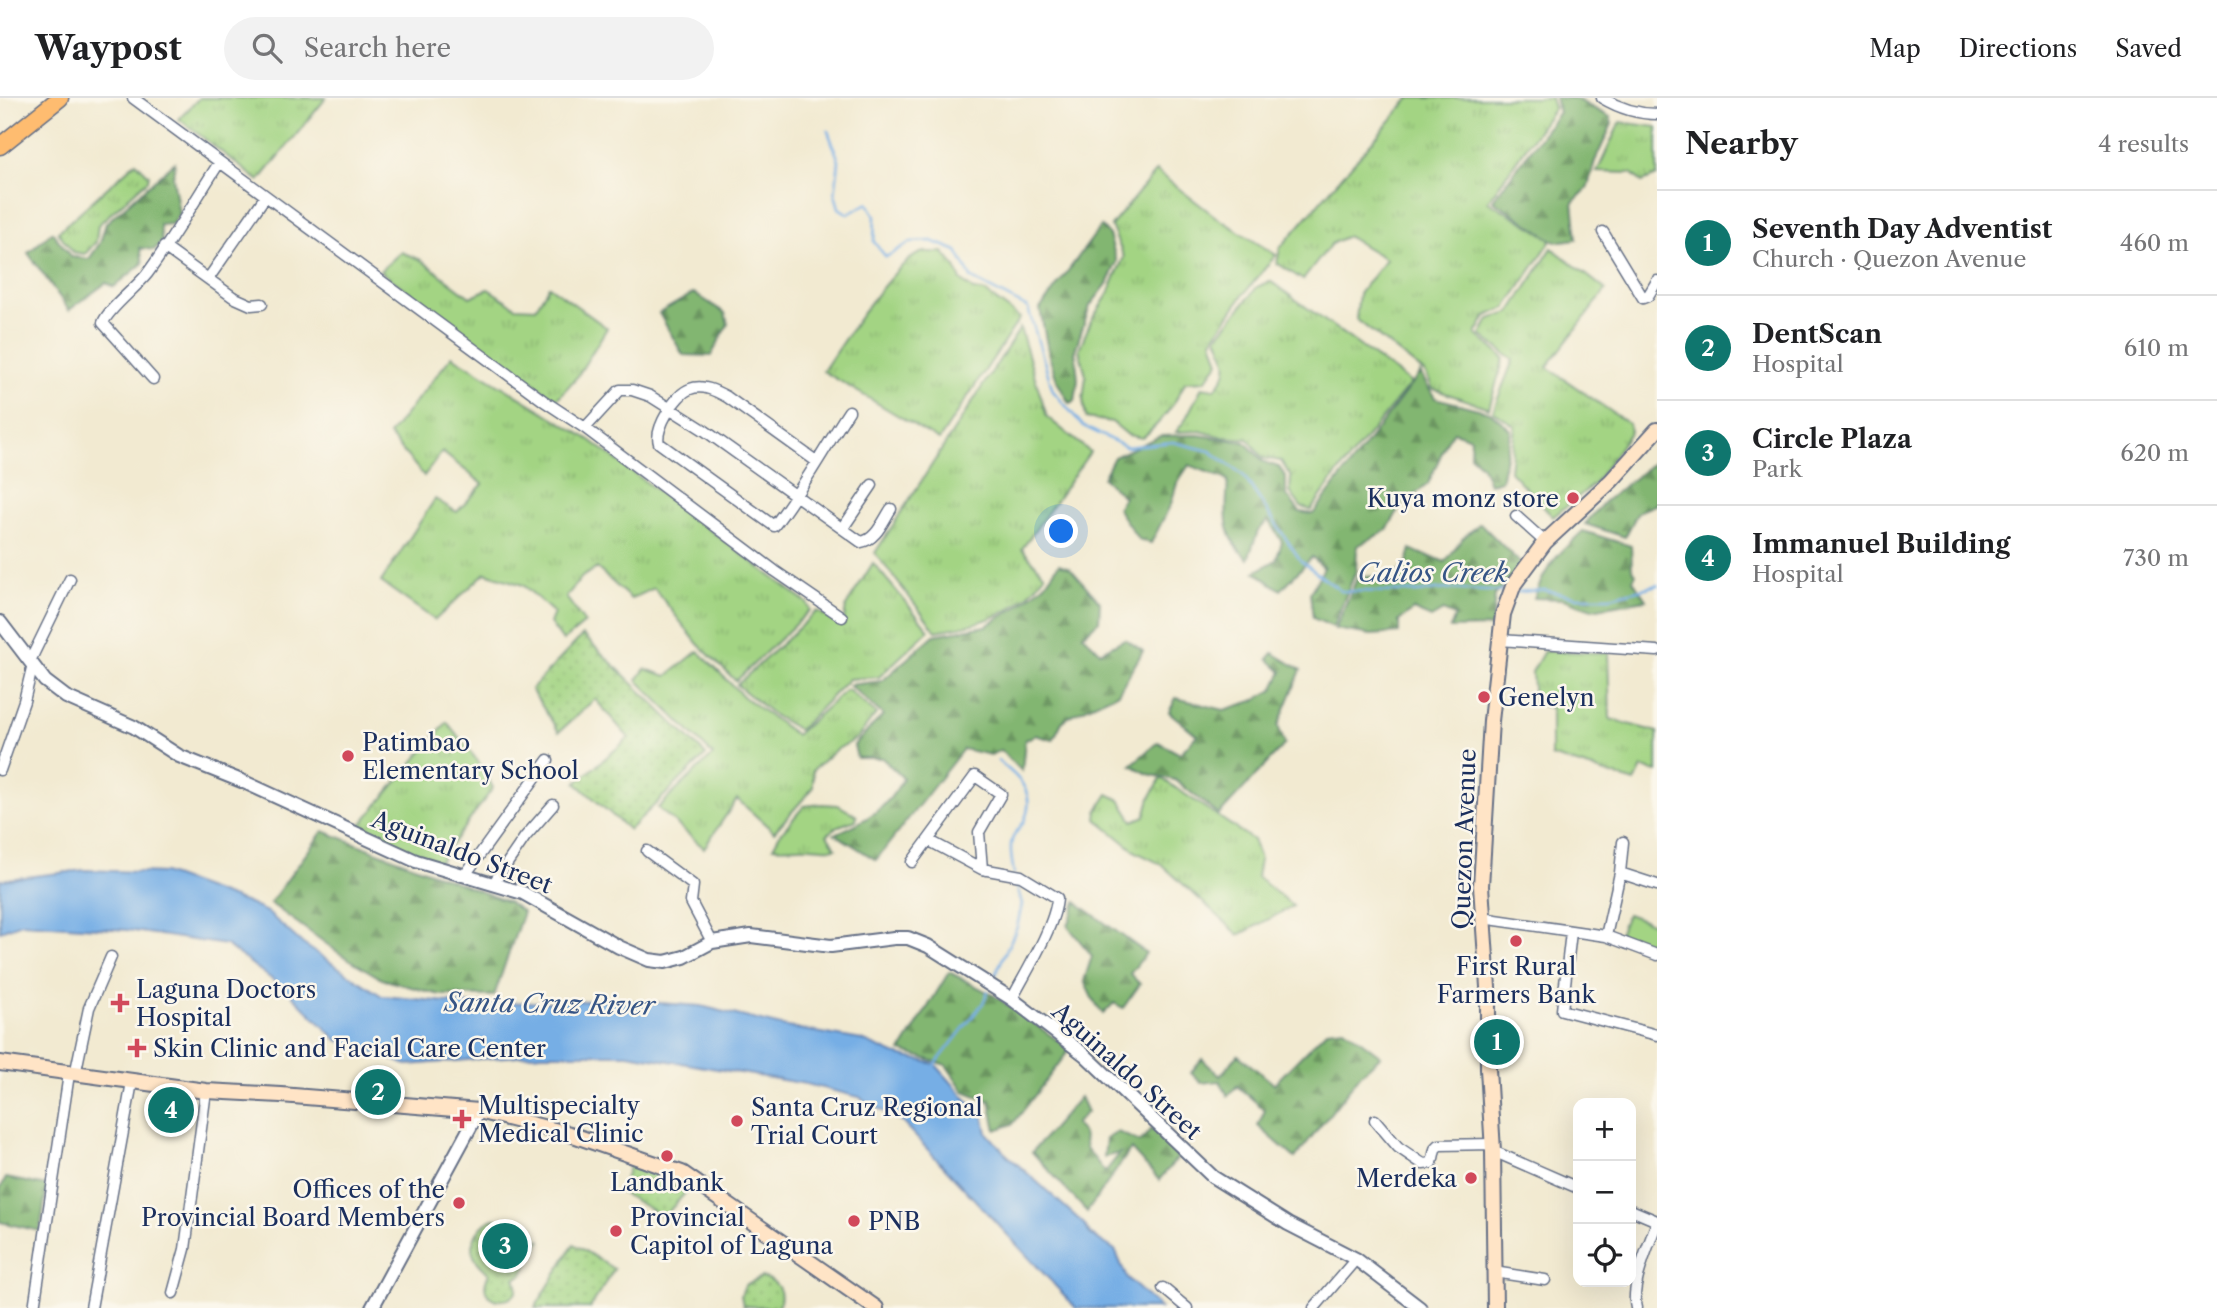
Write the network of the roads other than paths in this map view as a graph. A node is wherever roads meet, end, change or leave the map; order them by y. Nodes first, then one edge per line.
1 (60, 98) edge
2 (133, 98) edge
3 (1602, 98) edge
4 (1615, 101) edge
5 (1657, 114) edge
6 (0, 146) edge
7 (219, 163) junction
8 (265, 197) junction
9 (1603, 232) dead end
10 (164, 247) junction
11 (208, 279) junction
12 (1657, 281) edge
13 (262, 304) dead end
14 (153, 379) dead end
15 (670, 409) junction
16 (849, 411) dead end
17 (584, 428) junction
18 (1657, 430) edge
19 (816, 461) junction
20 (873, 485) dead end
21 (797, 497) junction
22 (891, 509) dead end
23 (1516, 516) dead end
24 (843, 528) junction
25 (1545, 542) junction
26 (70, 579) dead end
27 (842, 617) dead end
28 (0, 622) edge
29 (1500, 640) junction
30 (1657, 651) edge
31 (31, 662) junction
32 (548, 760) dead end
33 (0, 770) edge
34 (553, 805) dead end
35 (928, 841) junction
36 (1623, 842) dead end
37 (647, 851) dead end
38 (912, 862) dead end
39 (982, 869) junction
40 (1620, 873) junction
41 (465, 875) junction
42 (493, 884) junction
43 (1657, 885) edge
44 (1482, 918) junction
45 (1571, 932) junction
46 (1606, 936) junction
47 (712, 942) junction
48 (1657, 955) edge
49 (111, 957) dead end
50 (1012, 999) junction
51 (1657, 1035) edge
52 (0, 1063) edge
53 (72, 1075) junction
54 (132, 1082) junction
55 (206, 1091) junction
56 (479, 1111) junction
57 (1375, 1121) dead end
58 (1493, 1148) junction
59 (1573, 1186) edge
60 (1636, 1212) edge
61 (1657, 1222) edge
62 (1356, 1259) junction
63 (1494, 1272) junction
64 (1545, 1280) dead end
65 (1163, 1288) dead end
66 (173, 1293) dead end
67 (34, 1308) edge
68 (91, 1308) edge
69 (372, 1308) edge
70 (876, 1308) edge
71 (1187, 1308) edge
72 (1314, 1308) edge
73 (1420, 1308) edge
74 (1495, 1308) edge
75 (1636, 1308) edge

1 - 6 main road
2 - 7 street
3 - 4 street
4 - 5 street
7 - 8 street
7 - 10 street
8 - 11 street
8 - 17 street
9 - 12 street
10 - 11 street
10 - 14 street
11 - 13 street
15 - 17 street
15 - 19 street
15 - 21 street
15 - 21 street
16 - 19 street
17 - 27 street
18 - 25 main road, Quezon Avenue
19 - 21 street
20 - 24 street
21 - 24 street
22 - 24 street
23 - 25 street
25 - 29 main road, Quezon Avenue
26 - 31 street
28 - 31 street, Aguinaldo Street
29 - 30 street
29 - 44 main road, Quezon Avenue
31 - 33 street
31 - 41 street, Aguinaldo Street
32 - 41 street
34 - 42 street
35 - 38 street
35 - 39 street
35 - 39 street
36 - 40 street
37 - 47 street
39 - 50 street
40 - 43 street
40 - 46 street
41 - 42 street, Aguinaldo Street
42 - 47 street, Aguinaldo Street
44 - 45 street
44 - 58 main road, Quezon Avenue
45 - 46 street
45 - 51 street
46 - 48 street
47 - 50 street, Aguinaldo Street
49 - 53 street
50 - 62 street, Aguinaldo Street
52 - 53 main road
53 - 54 main road
53 - 67 street
54 - 55 main road
54 - 68 street
55 - 56 main road
55 - 66 street
56 - 69 street
56 - 70 main road
57 - 58 street
58 - 59 street
58 - 63 main road, Quezon Avenue
60 - 61 street
61 - 75 street
62 - 72 street
62 - 73 street, Aguinaldo Street
63 - 64 street
63 - 74 main road, Quezon Avenue
65 - 71 street

